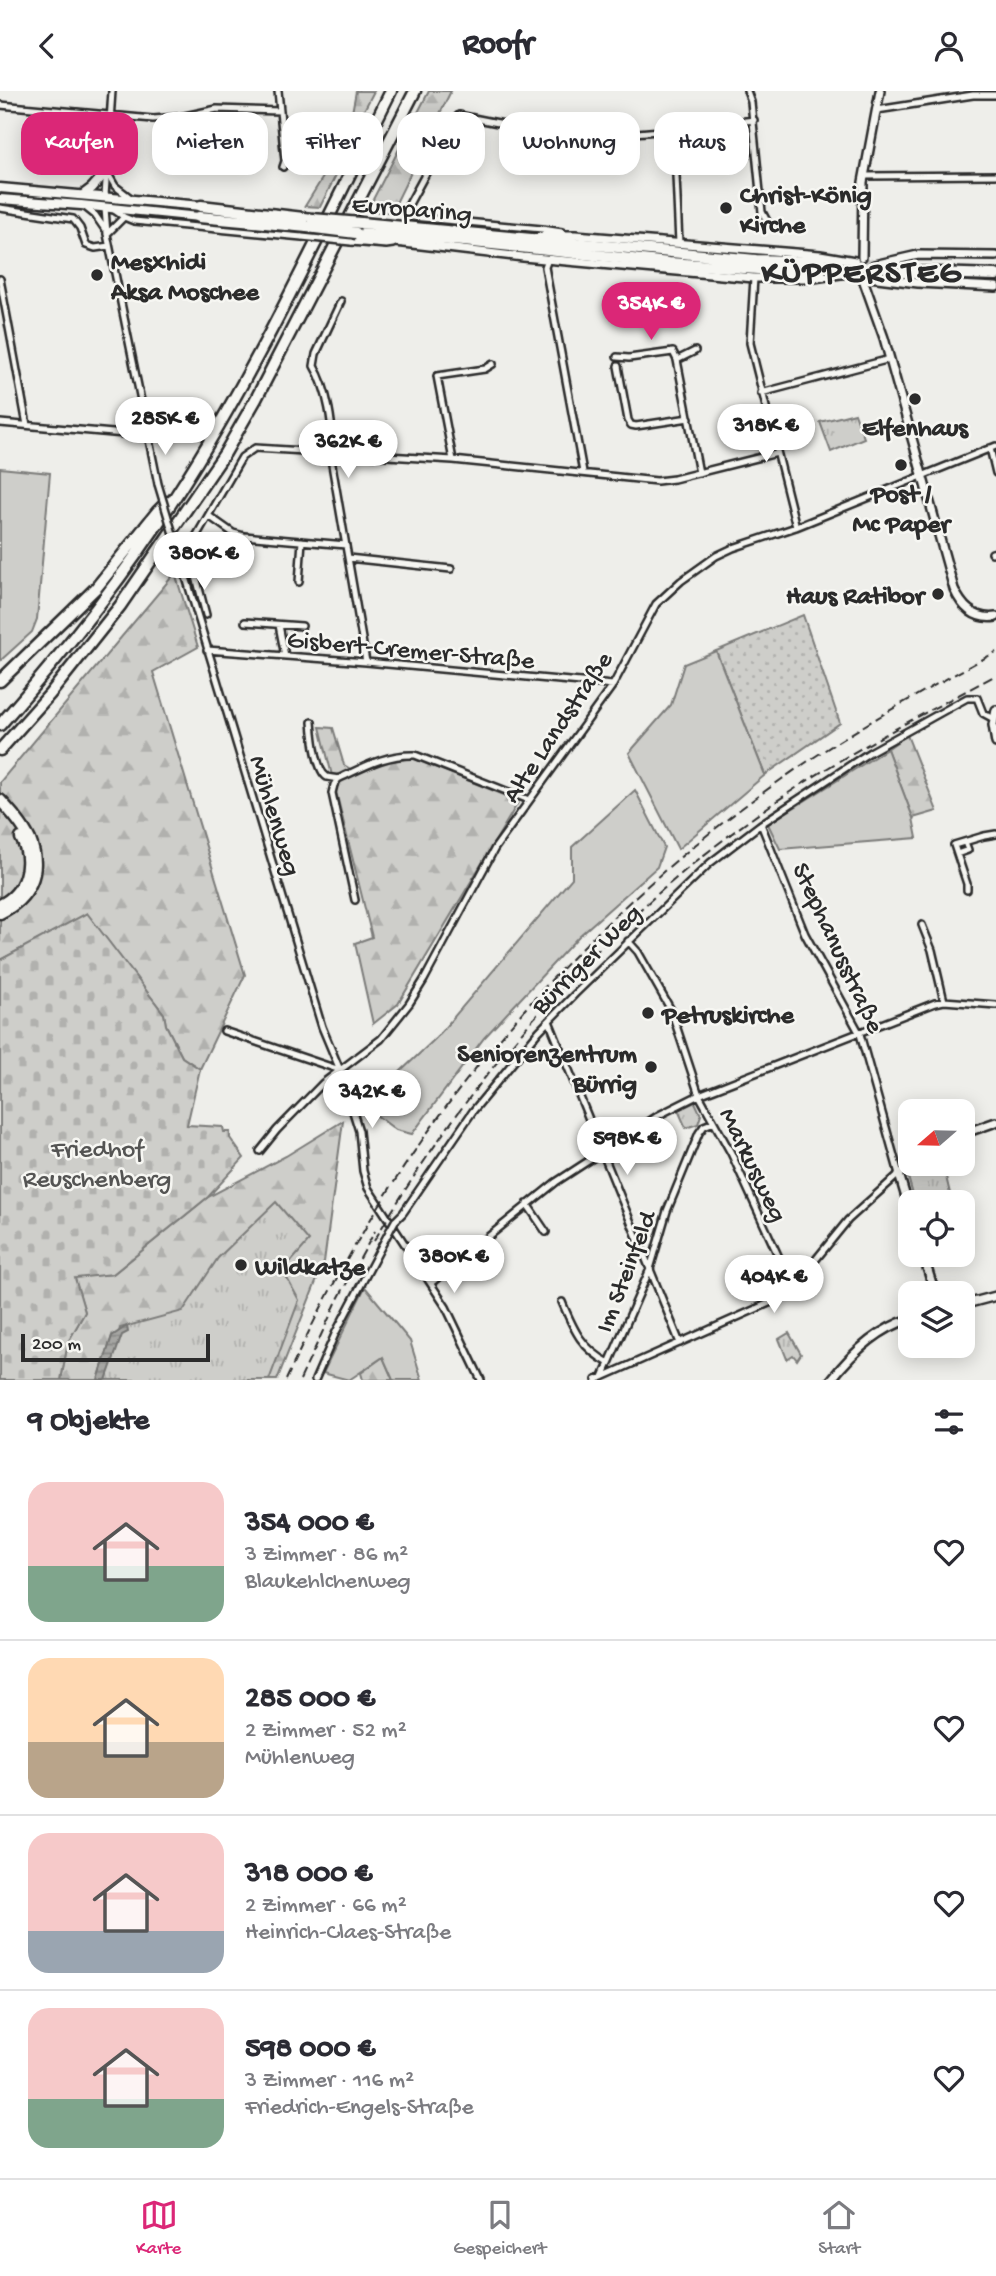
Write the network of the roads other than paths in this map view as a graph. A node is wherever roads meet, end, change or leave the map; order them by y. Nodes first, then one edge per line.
1 (112, 91) edge
2 (278, 91) edge
3 (391, 91) edge
4 (415, 91) edge
5 (747, 91) edge
6 (880, 91) edge
7 (950, 94) edge
8 (996, 95) edge
9 (0, 105) edge
10 (877, 110) junction
11 (280, 111) junction
12 (64, 112) edge
13 (110, 112) edge
14 (138, 118) edge
15 (754, 120) junction
16 (749, 121) edge
17 (282, 131) edge
18 (654, 131) edge
19 (103, 175) edge
20 (106, 175) edge
21 (108, 175) edge
22 (676, 175) edge
23 (996, 175) edge
24 (864, 176) junction
25 (0, 188) edge
26 (83, 194) junction
27 (105, 196) junction
28 (0, 199) edge
29 (132, 199) junction
30 (81, 205) junction
31 (201, 206) joint
32 (0, 208) edge
33 (109, 209) junction
34 (134, 211) junction
35 (124, 217) junction
36 (200, 218) joint
37 (768, 223) dead end
38 (307, 228) junction
39 (354, 233) junction
40 (107, 234) junction
41 (575, 235) junction
42 (532, 239) junction
43 (679, 244) junction
44 (109, 246) junction
45 (996, 256) edge
46 (548, 259) junction
47 (859, 259) junction
48 (874, 265) junction
49 (996, 268) edge
50 (854, 272) junction
51 (996, 275) edge
52 (754, 278) junction
53 (866, 278) junction
54 (0, 279) edge
55 (996, 287) edge
56 (341, 301) dead end
57 (695, 351) dead end
58 (676, 356) junction
59 (617, 357) dead end
60 (890, 359) junction
61 (493, 364) dead end
62 (618, 366) dead end
63 (761, 393) junction
64 (689, 418) junction
65 (0, 423) edge
66 (27, 425) junction
67 (147, 436) junction
68 (993, 447) edge
69 (330, 453) junction
70 (777, 453) junction
71 (453, 460) junction
72 (583, 472) junction
73 (699, 473) junction
74 (996, 473) edge
75 (923, 476) junction
76 (178, 493) junction
77 (209, 516) junction
78 (796, 527) junction
79 (302, 541) junction
80 (346, 545) junction
81 (348, 558) junction
82 (451, 569) dead end
83 (299, 582) dead end
84 (206, 615) dead end
85 (996, 617) edge
86 (244, 622) dead end
87 (279, 625) junction
88 (302, 626) dead end
89 (207, 650) junction
90 (285, 656) junction
91 (366, 662) junction
92 (0, 681) edge
93 (612, 685) junction
94 (995, 714) edge
95 (312, 722) dead end
96 (0, 725) edge
97 (996, 743) edge
98 (0, 750) edge
99 (338, 779) junction
100 (0, 800) edge
101 (529, 800) junction
102 (0, 809) edge
103 (761, 824) junction
104 (996, 834) edge
105 (967, 890) dead end
106 (355, 900) dead end
107 (0, 905) edge
108 (0, 913) edge
109 (922, 925) dead end
110 (628, 941) junction
111 (944, 1001) junction
112 (996, 1005) edge
113 (549, 1021) junction
114 (224, 1031) dead end
115 (860, 1034) junction
116 (340, 1070) junction
117 (699, 1095) junction
118 (714, 1122) junction
119 (996, 1122) edge
120 (975, 1129) edge
121 (260, 1151) dead end
122 (602, 1151) junction
123 (898, 1170) edge
124 (898, 1175) edge
125 (527, 1204) junction
126 (546, 1233) dead end
127 (650, 1269) junction
128 (431, 1283) junction
129 (793, 1288) junction
130 (996, 1296) edge
131 (562, 1301) dead end
132 (975, 1302) edge
133 (898, 1324) edge
134 (680, 1343) junction
135 (609, 1363) junction
136 (603, 1377) junction
137 (315, 1380) edge
138 (481, 1380) edge
139 (596, 1380) edge
140 (831, 1380) edge

1 - 13 street
2 - 11 street
3 - 76 highway
4 - 98 highway
5 - 15 street
6 - 10 main road
7 - 8 street
7 - 10 street
9 - 12 street
10 - 24 main road
11 - 14 street
11 - 17 street
15 - 16 street
15 - 37 street
18 - 41 street
19 - 26 main road
20 - 27 street
21 - 29 street
22 - 43 street
23 - 24 street
24 - 47 main road
25 - 26 main road, Europaring
26 - 27 main road, Europaring
27 - 29 main road, Europaring
27 - 33 main road
28 - 30 main road, Europaring
29 - 31 main road, Europaring
30 - 33 main road, Europaring
30 - 40 street
31 - 38 highway, Europaring
32 - 44 street
33 - 34 main road, Europaring
33 - 35 street
33 - 40 street, Mühlenweg
34 - 35 main road
34 - 36 main road, Europaring
35 - 38 street
35 - 40 street
36 - 38 highway, Europaring
38 - 39 highway, Europaring, bridge
38 - 39 highway, Europaring, bridge
39 - 42 highway, Europaring
39 - 42 highway, Europaring
39 - 46 main road
40 - 44 street, Mühlenweg
41 - 42 main road
41 - 43 main road
43 - 47 main road
44 - 67 street, Mühlenweg
45 - 48 main road
46 - 52 main road
46 - 72 street
47 - 48 main road
47 - 50 main road
48 - 53 main road
49 - 51 highway
50 - 52 main road
50 - 53 main road
52 - 63 street
53 - 55 main road
53 - 60 main road
54 - 66 street
56 - 69 street
57 - 58 street
58 - 59 street
58 - 64 street
60 - 63 street
60 - 75 main road
61 - 71 street
62 - 64 street
63 - 70 street
64 - 73 street
65 - 66 street
66 - 67 street
67 - 89 street, Mühlenweg, bridge
68 - 74 street
68 - 75 street, Alte Landstraße
69 - 71 street
69 - 77 street
69 - 80 street
70 - 73 street
70 - 78 street
71 - 72 street
72 - 73 street
75 - 78 street, Alte Landstraße
75 - 85 main road
76 - 92 highway
76 - 96 highway
77 - 79 street
77 - 84 street
78 - 93 street, Alte Landstraße
79 - 80 street
79 - 83 street
80 - 81 street
81 - 82 street
81 - 91 street
86 - 87 street, Gisbert-Cremer-Straße
87 - 88 street, Gisbert-Cremer-Straße
87 - 90 street
89 - 90 street, Gisbert-Cremer-Straße
89 - 116 street, Mühlenweg
90 - 91 street, Gisbert-Cremer-Straße
91 - 93 street, Gisbert-Cremer-Straße
93 - 101 street, Alte Landstraße
94 - 97 main road
94 - 103 street, Bürriger Weg
95 - 99 street
99 - 101 street
99 - 106 street
100 - 108 highway
101 - 116 street, Alte Landstraße
102 - 107 highway
103 - 110 street, Bürriger Weg
103 - 115 street, Stephanusstraße
104 - 105 street
109 - 111 street
110 - 113 street, Bürriger Weg
110 - 117 street, Markusweg
111 - 112 street
111 - 115 street
113 - 122 street
113 - 137 street, Bürriger Weg, bridge
114 - 116 street
115 - 117 street
115 - 123 street, Stephanusstraße
116 - 121 street, Alte Landstraße
116 - 128 street, Mühlenweg
117 - 118 street, Markusweg
117 - 122 street
118 - 127 street, Im Steinfeld
118 - 129 street, Markusweg
119 - 120 main road
122 - 125 street
122 - 127 street
124 - 129 street
125 - 126 street
125 - 128 street
127 - 134 street
127 - 135 street, Im Steinfeld
128 - 138 street, Mühlenweg
129 - 134 street
130 - 132 main road
131 - 135 street, Im Steinfeld
133 - 140 main road
134 - 136 street
135 - 136 street, Im Steinfeld
136 - 139 street

